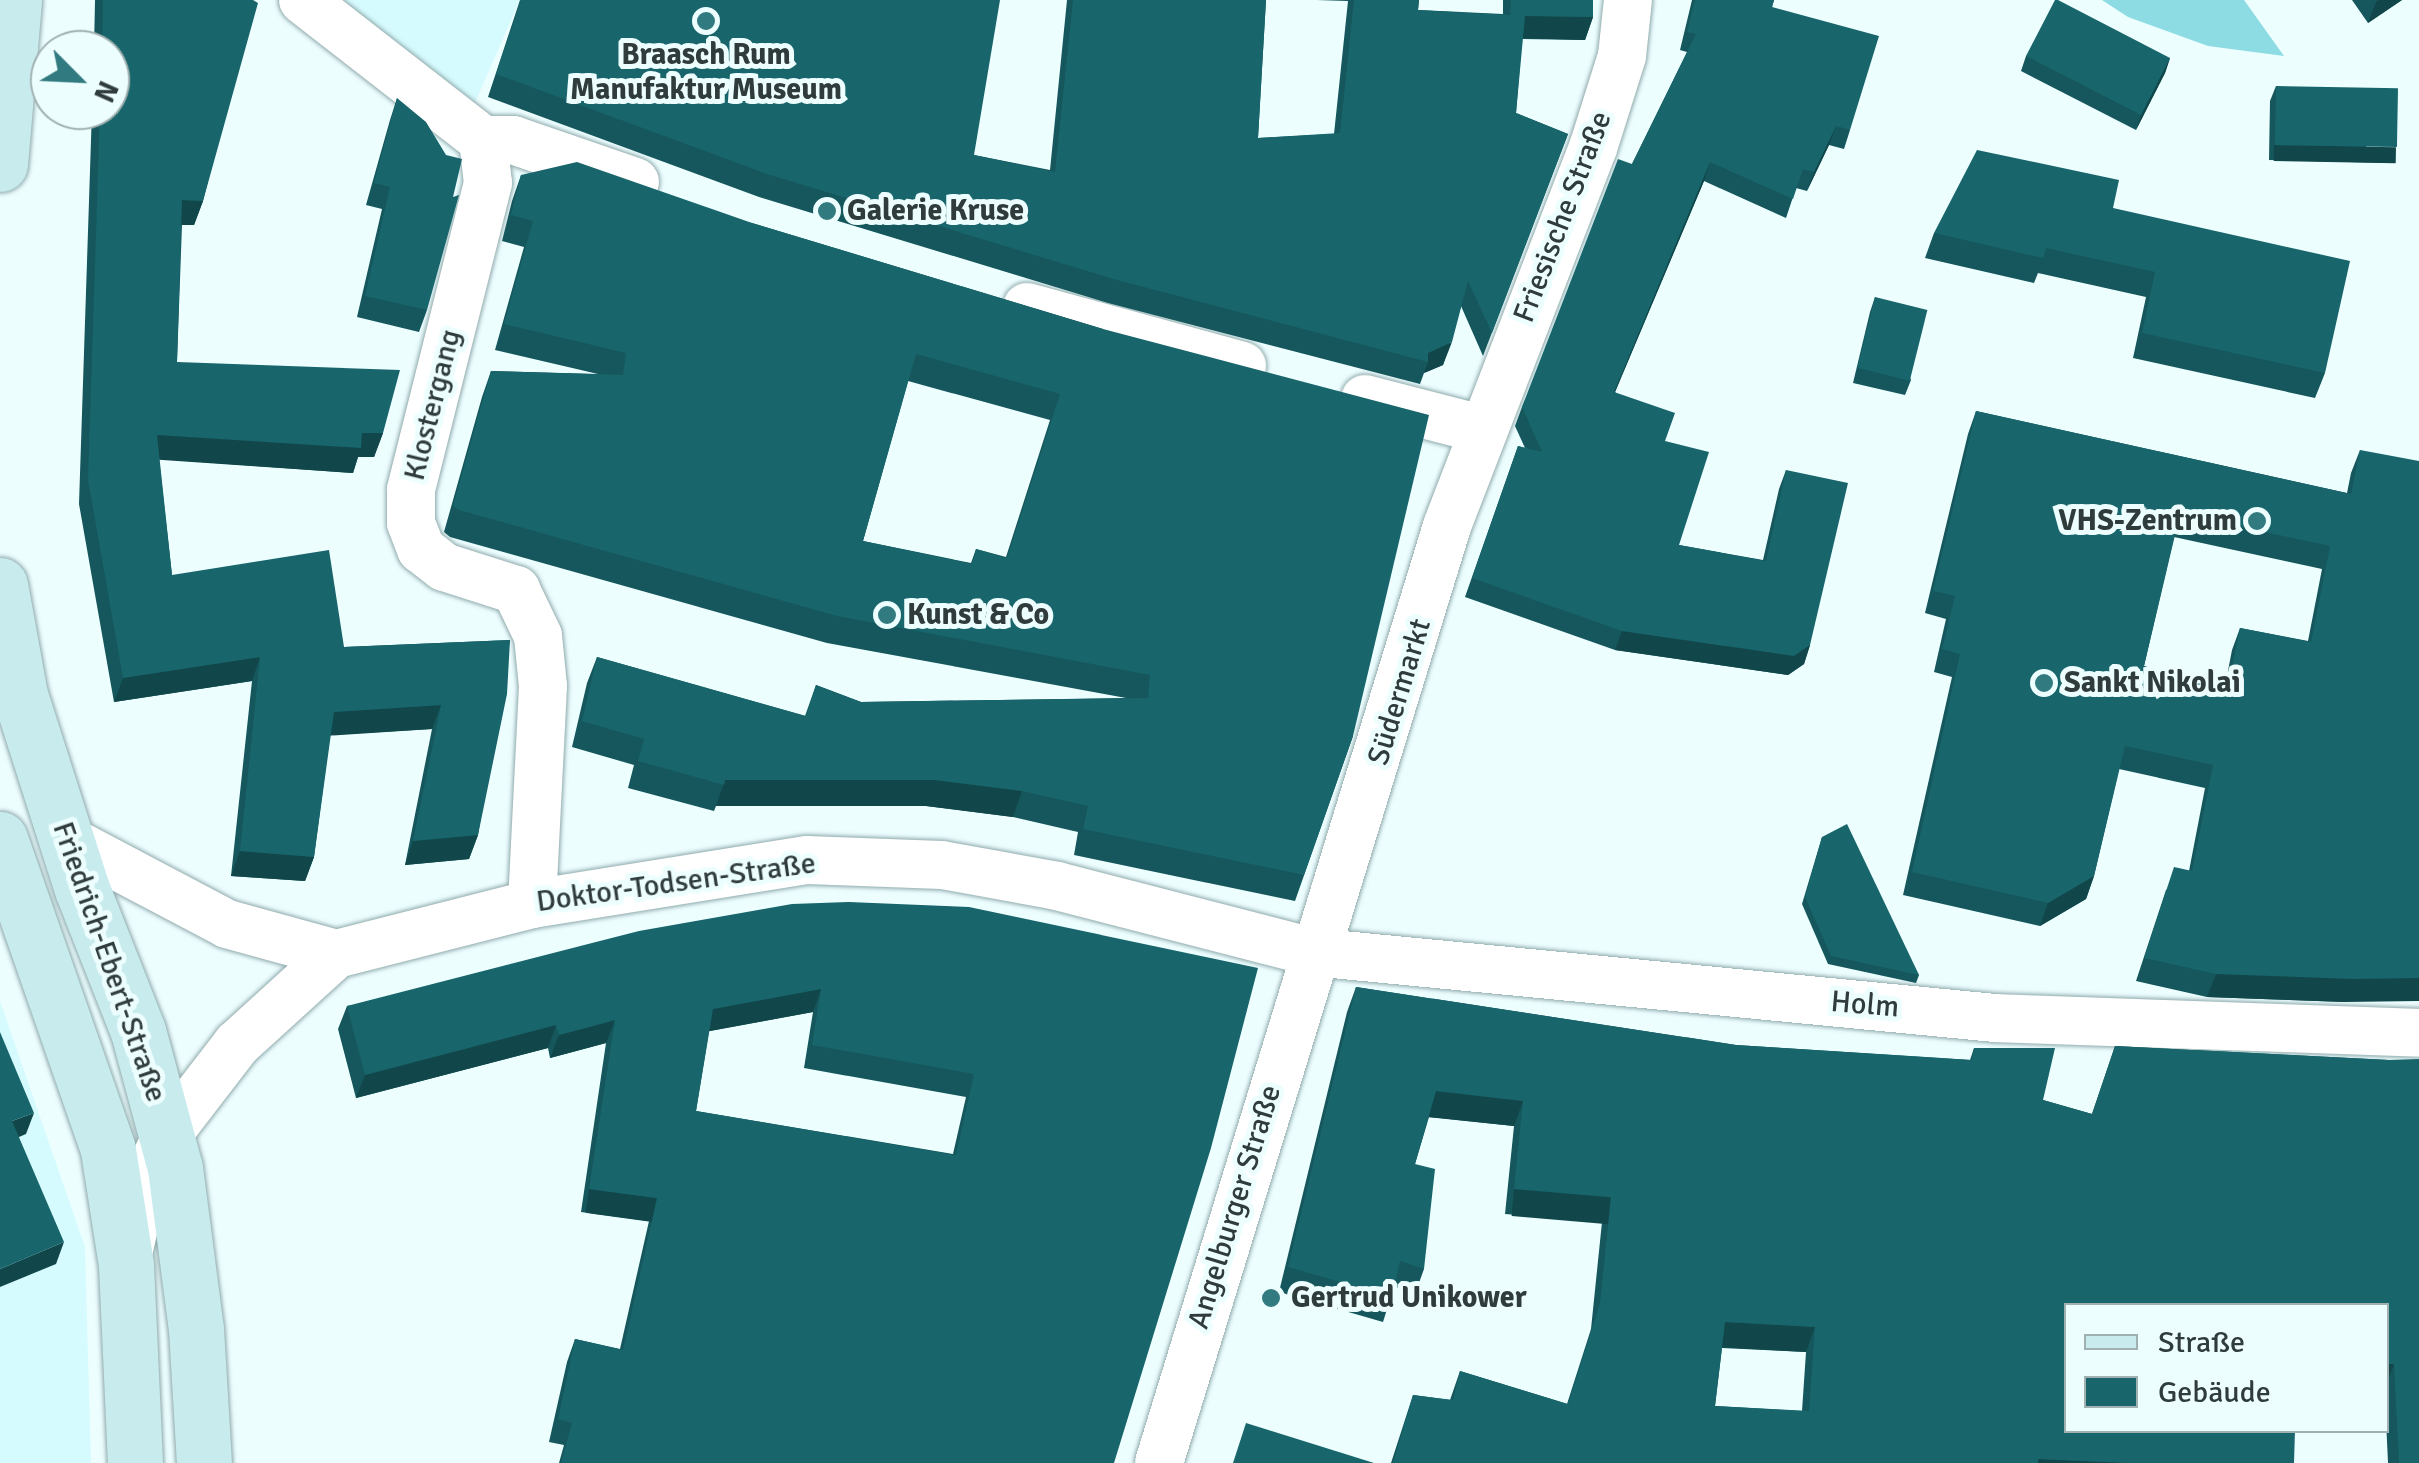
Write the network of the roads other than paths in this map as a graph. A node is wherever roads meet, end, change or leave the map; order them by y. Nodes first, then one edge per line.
1 (14, 0) edge
2 (303, 0) edge
3 (1628, 0) edge
4 (483, 140) junction
5 (0, 164) edge
6 (678, 198) edge
7 (982, 294) edge
8 (1480, 429) junction
9 (0, 585) edge
10 (10, 675) edge
11 (0, 839) edge
12 (66, 839) junction
13 (532, 904) junction
14 (1312, 952) junction
15 (336, 954) junction
16 (2419, 1033) edge
17 (166, 1135) junction
18 (126, 1266) junction
19 (135, 1463) edge
20 (204, 1463) edge
21 (1159, 1463) edge

1 - 5 main road
2 - 4 street
3 - 8 street, Friesische Straße
4 - 6 street
4 - 13 street, Klostergang
7 - 8 street
8 - 14 street, Südermarkt
9 - 10 main road, Friedrich-Ebert-Straße
10 - 12 main road, Friedrich-Ebert-Straße
11 - 18 main road, Friedrich-Ebert-Straße
12 - 15 street, Doktor-Todsen-Straße
12 - 17 main road, Friedrich-Ebert-Straße
13 - 14 street, Doktor-Todsen-Straße
13 - 15 street, Doktor-Todsen-Straße
14 - 16 street, Holm
14 - 21 street, Angelburger Straße
15 - 17 street, Doktor-Todsen-Straße
17 - 18 street, Doktor-Todsen-Straße
17 - 20 main road, Friedrich-Ebert-Straße
18 - 19 main road, Friedrich-Ebert-Straße

